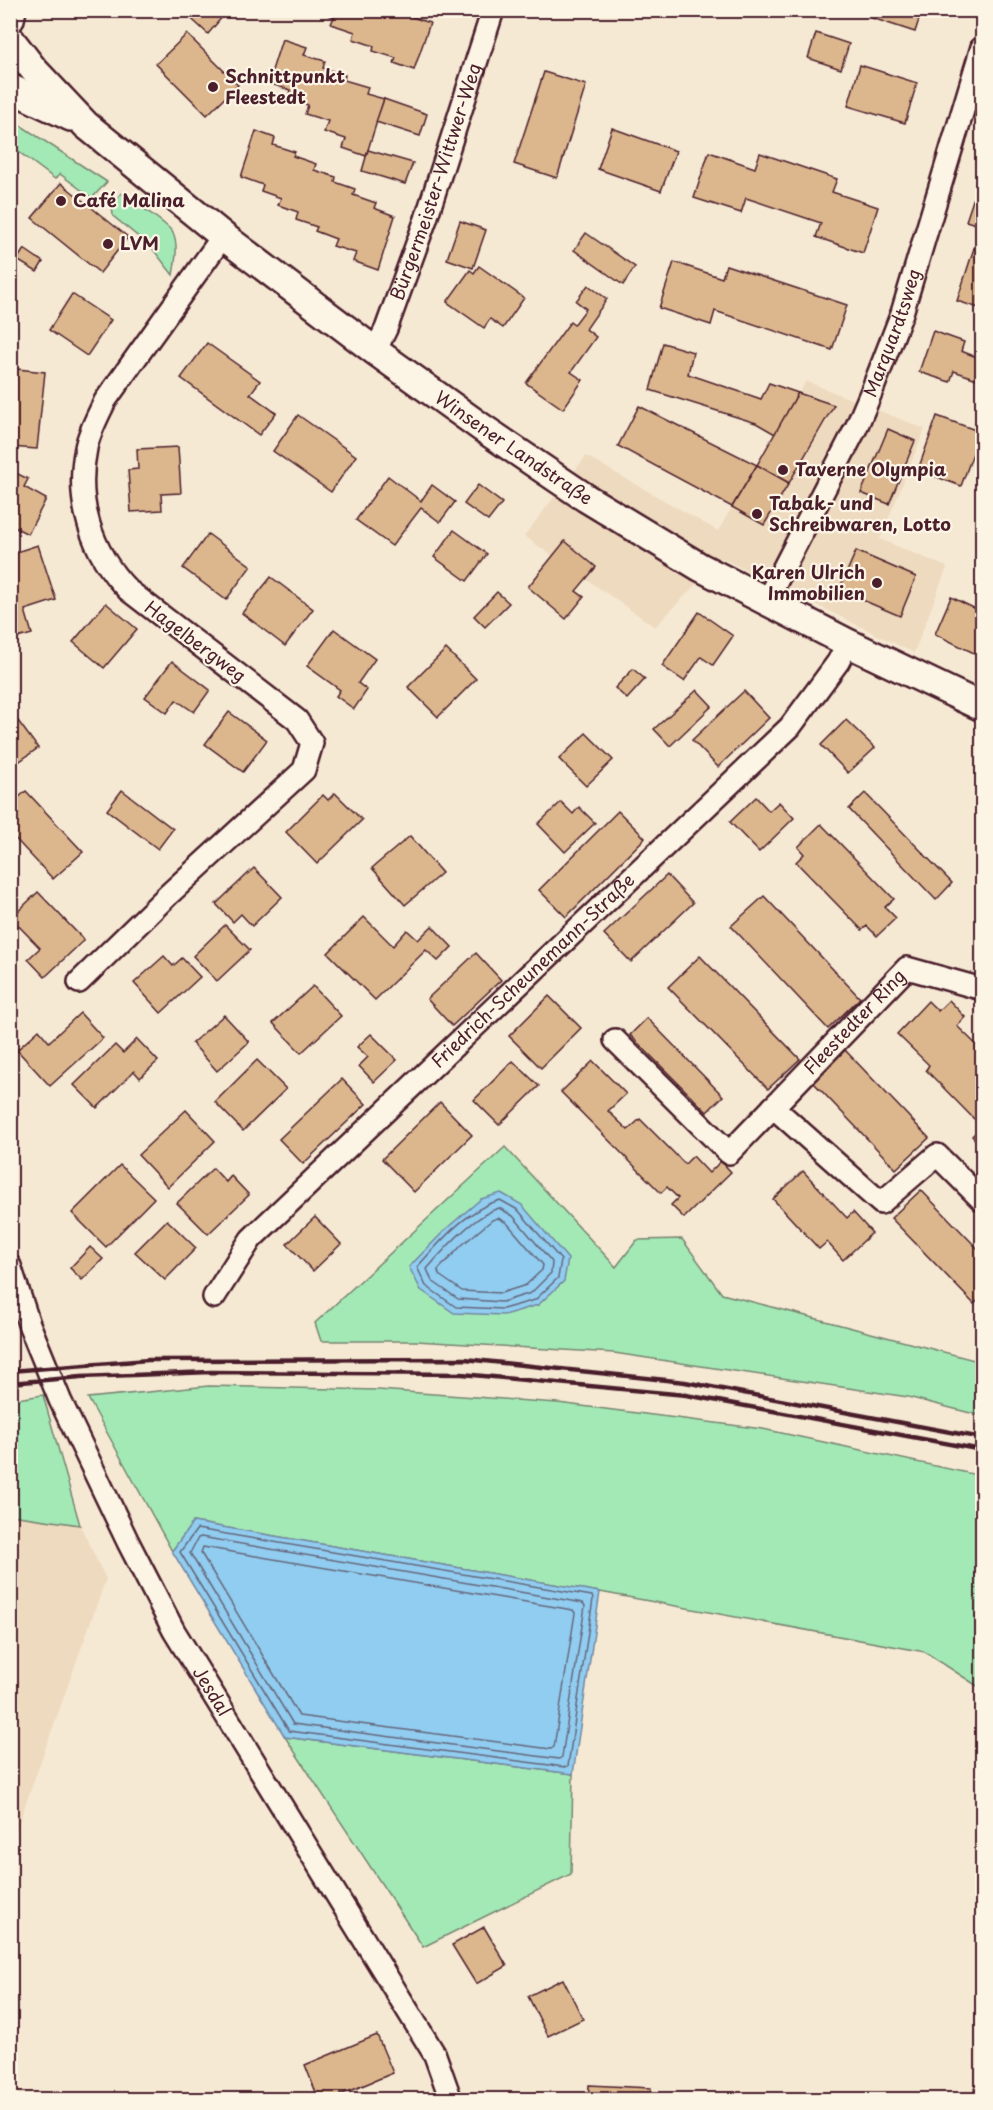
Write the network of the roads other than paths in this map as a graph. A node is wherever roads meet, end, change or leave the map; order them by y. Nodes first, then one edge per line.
1 (493, 10) edge
2 (10, 39) edge
3 (982, 47) edge
4 (10, 88) edge
5 (86, 124) junction
6 (223, 236) junction
7 (375, 351) junction
8 (766, 602) junction
9 (848, 643) junction
10 (982, 707) edge
11 (79, 982) dead end
12 (982, 989) edge
13 (615, 1040) dead end
14 (773, 1107) junction
15 (982, 1200) edge
16 (12, 1278) edge
17 (214, 1297) dead end
18 (451, 2100) edge

1 - 7 street, Bürgermeister-Wittwer-Weg
2 - 5 street, Winsener Landstraße
3 - 8 street, Marquardtsweg
4 - 5 street, Winsener Landstraße
5 - 6 street, Winsener Landstraße
6 - 7 street, Winsener Landstraße
6 - 11 street, Hagelbergweg
7 - 8 street, Winsener Landstraße
8 - 9 street, Winsener Landstraße
9 - 10 street, Winsener Landstraße
9 - 17 street, Friedrich-Scheunemann-Straße
12 - 14 street, Fleestedter Ring
13 - 14 street, Fleestedter Ring
14 - 15 street
16 - 18 street, Jesdal

